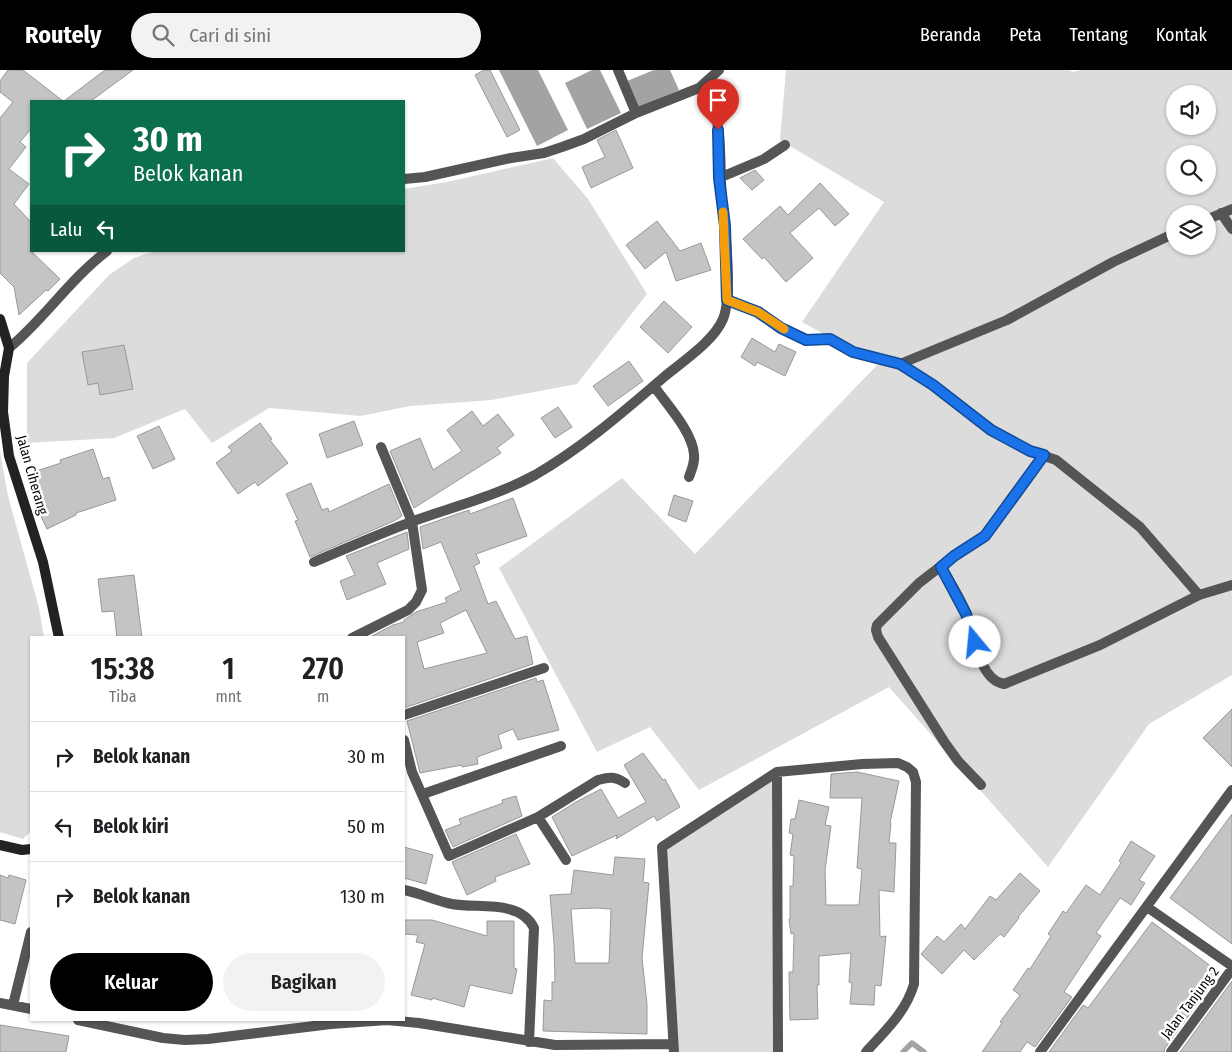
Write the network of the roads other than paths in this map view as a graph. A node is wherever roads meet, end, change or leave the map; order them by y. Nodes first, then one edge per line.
1 (618, 70) edge
2 (719, 70) edge
3 (699, 88) junction
4 (636, 113) junction
5 (785, 145) dead end
6 (719, 178) junction
7 (405, 179) edge
8 (1232, 209) edge
9 (1221, 213) junction
10 (1216, 215) edge
11 (1232, 229) edge
12 (1166, 237) edge
13 (106, 252) edge
14 (727, 300) junction
15 (0, 319) edge
16 (9, 348) junction
17 (900, 364) junction
18 (654, 386) junction
19 (381, 447) dead end
20 (1044, 455) junction
21 (689, 476) dead end
22 (412, 522) junction
23 (314, 562) dead end
24 (941, 567) junction
25 (1232, 585) edge
26 (1199, 595) junction
27 (59, 636) edge
28 (356, 636) edge
29 (544, 668) dead end
30 (405, 715) edge
31 (561, 746) dead end
32 (405, 748) edge
33 (776, 772) junction
34 (408, 773) edge
35 (625, 783) dead end
36 (981, 784) dead end
37 (1232, 790) edge
38 (423, 794) junction
39 (538, 817) junction
40 (0, 845) edge
41 (30, 849) edge
42 (566, 860) dead end
43 (405, 890) edge
44 (1147, 906) junction
45 (30, 936) edge
46 (1232, 968) edge
47 (0, 1003) edge
48 (13, 1005) junction
49 (30, 1010) edge
50 (83, 1021) edge
51 (373, 1021) edge
52 (398, 1021) edge
53 (529, 1042) junction
54 (540, 1048) edge
55 (673, 1048) edge
56 (778, 1052) edge
57 (866, 1052) edge
58 (1040, 1052) edge
59 (1171, 1052) edge

1 - 4 street
2 - 3 street
3 - 4 street
3 - 6 street
4 - 7 street
5 - 6 street
6 - 14 street
8 - 9 street
9 - 10 street
9 - 11 street
12 - 17 street
13 - 16 street
14 - 17 street
14 - 18 street
15 - 16 street, Jalan Ciherang
16 - 27 street, Jalan Ciherang
17 - 20 street
18 - 21 street
18 - 22 street
19 - 22 street
20 - 24 street
20 - 26 street
22 - 23 street
22 - 28 street
24 - 26 street
24 - 36 street
25 - 26 street
29 - 30 street
31 - 38 street
32 - 34 street
33 - 55 street
33 - 56 street
33 - 57 street
34 - 38 street
35 - 39 street
37 - 44 street
38 - 39 street
39 - 42 street
40 - 41 street
43 - 53 street
44 - 46 street
44 - 58 street
45 - 48 street
46 - 59 street, Jalan Tanjung 2
47 - 48 street
48 - 49 street
50 - 51 street
52 - 53 street
53 - 54 street
54 - 55 street

